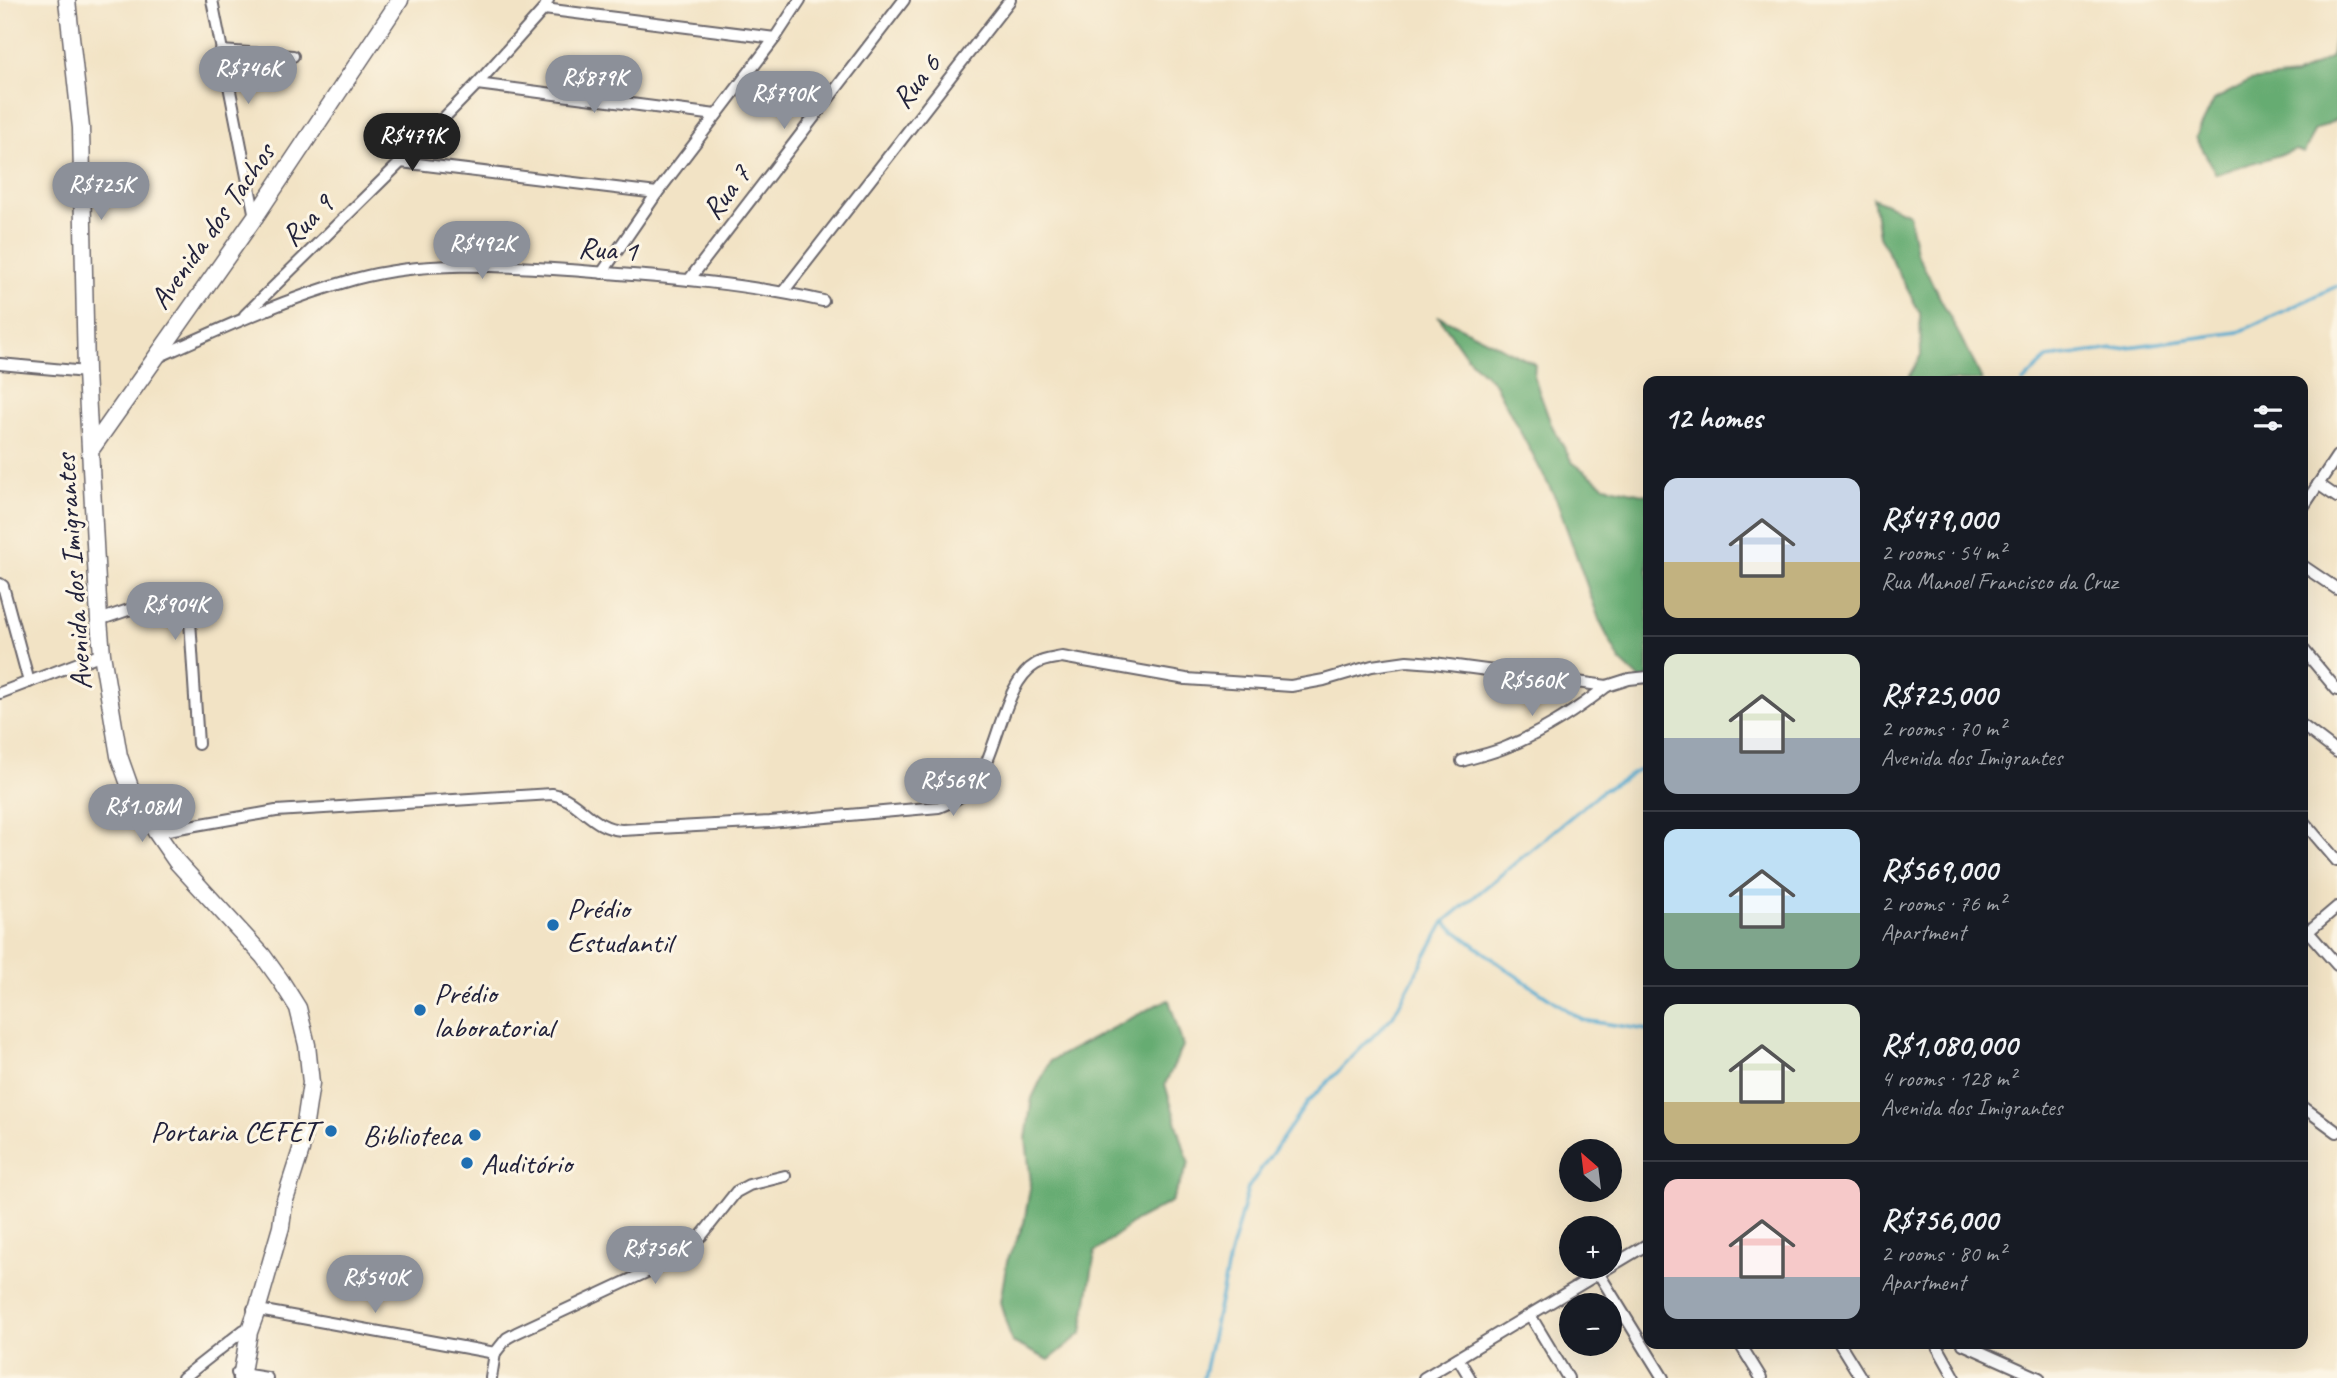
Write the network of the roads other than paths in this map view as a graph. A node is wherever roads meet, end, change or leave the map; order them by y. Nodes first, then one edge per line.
1 (67, 0) edge
2 (212, 0) edge
3 (400, 0) edge
4 (800, 0) edge
5 (904, 0) edge
6 (1010, 0) edge
7 (546, 4) edge
8 (775, 38) junction
9 (221, 51) junction
10 (293, 55) dead end
11 (477, 84) junction
12 (716, 115) junction
13 (401, 162) junction
14 (657, 193) junction
15 (255, 217) junction
16 (602, 273) junction
17 (689, 280) junction
18 (783, 292) junction
19 (823, 302) dead end
20 (241, 320) junction
21 (152, 360) junction
22 (0, 364) edge
23 (86, 372) junction
24 (92, 448) junction
25 (2337, 456) edge
26 (2318, 484) junction
27 (2337, 498) edge
28 (2308, 499) edge
29 (2308, 569) edge
30 (0, 584) edge
31 (2337, 589) edge
32 (99, 620) junction
33 (102, 654) junction
34 (2308, 655) edge
35 (1643, 677) edge
36 (29, 682) junction
37 (1607, 686) junction
38 (2337, 690) edge
39 (0, 693) edge
40 (2308, 730) edge
41 (198, 744) dead end
42 (2335, 749) edge
43 (1462, 761) dead end
44 (2308, 827) edge
45 (156, 832) junction
46 (2337, 861) edge
47 (2337, 907) edge
48 (2308, 929) edge
49 (2308, 934) edge
50 (2337, 965) edge
51 (2308, 1111) edge
52 (2337, 1132) edge
53 (785, 1176) dead end
54 (1643, 1247) edge
55 (1622, 1260) edge
56 (1591, 1279) edge
57 (1602, 1279) edge
58 (253, 1309) junction
59 (1530, 1315) junction
60 (246, 1331) junction
61 (1643, 1346) edge
62 (1645, 1349) edge
63 (1743, 1349) edge
64 (1843, 1349) edge
65 (1939, 1349) edge
66 (1974, 1349) edge
67 (495, 1353) junction
68 (1458, 1358) junction
69 (203, 1362) junction
70 (237, 1375) edge
71 (183, 1378) edge
72 (202, 1378) edge
73 (267, 1378) edge
74 (491, 1378) edge
75 (1424, 1378) edge
76 (1470, 1378) edge
77 (1568, 1378) edge
78 (1663, 1378) edge
79 (1761, 1378) edge
80 (1861, 1378) edge
81 (1955, 1378) edge
82 (2039, 1378) edge

1 - 23 main road, Avenida dos Imigrantes
2 - 9 street
3 - 15 main road, Avenida dos Tachos
4 - 8 street
5 - 17 street, Rua 7
6 - 18 street, Rua 6
7 - 8 street
7 - 11 street, Rua 9
8 - 12 street
9 - 10 street
9 - 15 street
11 - 12 street
11 - 13 street, Rua 9
12 - 14 street
13 - 14 street
13 - 20 street, Rua 9
14 - 16 street
15 - 21 main road, Avenida dos Tachos
16 - 17 street, Rua 1
16 - 20 street, Rua 1
17 - 18 street, Rua 1
18 - 19 street, Rua 1
20 - 21 street, Rua 1
21 - 24 main road, Avenida dos Tachos
22 - 23 street
23 - 24 main road, Avenida dos Imigrantes
24 - 32 main road, Avenida dos Imigrantes
25 - 26 street
26 - 27 street
26 - 28 street
29 - 31 street
30 - 36 street
32 - 33 main road, Avenida dos Imigrantes
32 - 41 street
33 - 36 street
33 - 45 main road, Avenida dos Imigrantes
34 - 38 street
35 - 37 street
36 - 39 street
37 - 43 street
37 - 45 street
40 - 42 street
44 - 46 street
45 - 58 main road, Avenida dos Imigrantes
47 - 48 street
49 - 50 street
51 - 52 street
53 - 67 street
54 - 55 street
56 - 59 street
57 - 61 street
58 - 60 main road, Avenida dos Imigrantes
58 - 67 street
59 - 68 street
59 - 77 street
60 - 69 street
60 - 70 main road, Avenida dos Imigrantes
62 - 78 street
63 - 79 street
64 - 80 street
65 - 81 street
66 - 82 street
67 - 74 street
68 - 75 street
68 - 76 street
69 - 71 street
69 - 72 street
70 - 73 street

